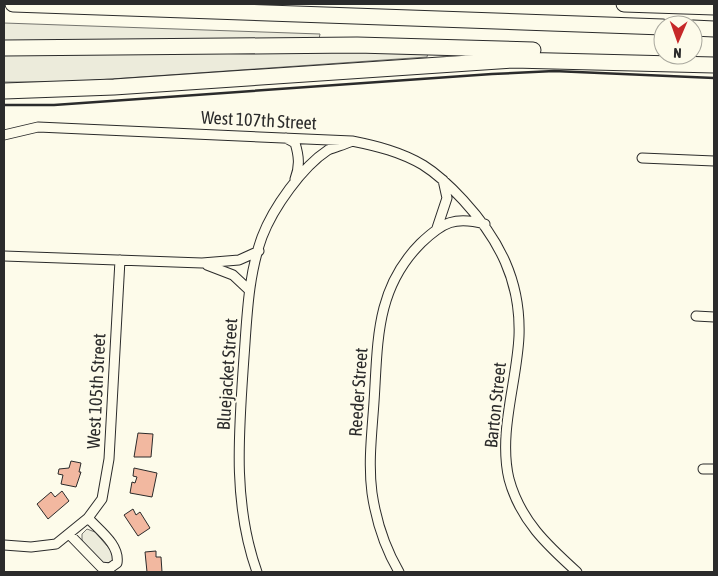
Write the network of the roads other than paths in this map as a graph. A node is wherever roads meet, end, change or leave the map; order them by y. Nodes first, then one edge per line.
1 (13, 4) edge
2 (624, 4) edge
3 (714, 7) edge
4 (653, 27) edge
5 (4, 48) edge
6 (626, 62) junction
7 (714, 65) edge
8 (4, 91) edge
9 (4, 135) edge
10 (284, 137) junction
11 (352, 141) junction
12 (642, 158) dead end
13 (714, 161) edge
14 (442, 177) junction
15 (292, 186) junction
16 (485, 224) junction
17 (437, 228) junction
18 (259, 251) junction
19 (4, 256) edge
20 (120, 260) junction
21 (202, 263) junction
22 (249, 290) junction
23 (696, 316) dead end
24 (714, 317) edge
25 (703, 470) dead end
26 (714, 470) edge
27 (88, 518) junction
28 (69, 534) junction
29 (4, 545) edge
30 (257, 572) edge
31 (399, 572) edge
32 (577, 572) edge

1 - 4 highway
2 - 3 highway
5 - 6 highway
6 - 7 highway
6 - 8 highway
9 - 10 street, West 107th Street
10 - 11 street, West 107th Street
10 - 15 street, Bluejacket Street
11 - 14 street, West 107th Street
11 - 15 street, Bluejacket Street
12 - 13 street
14 - 16 street, West 107th Street
14 - 17 street, Reeder Street
15 - 18 street, Bluejacket Street
16 - 17 street, Reeder Street
16 - 32 street, Barton Street
17 - 31 street, Reeder Street
18 - 21 street
18 - 22 street, Bluejacket Street
19 - 20 street
20 - 21 street
20 - 27 street, West 105th Street
21 - 22 street
22 - 30 street, Bluejacket Street
23 - 24 street
25 - 26 street
27 - 28 street, West 105th Street
27 - 28 street
28 - 29 street, West 105th Street

